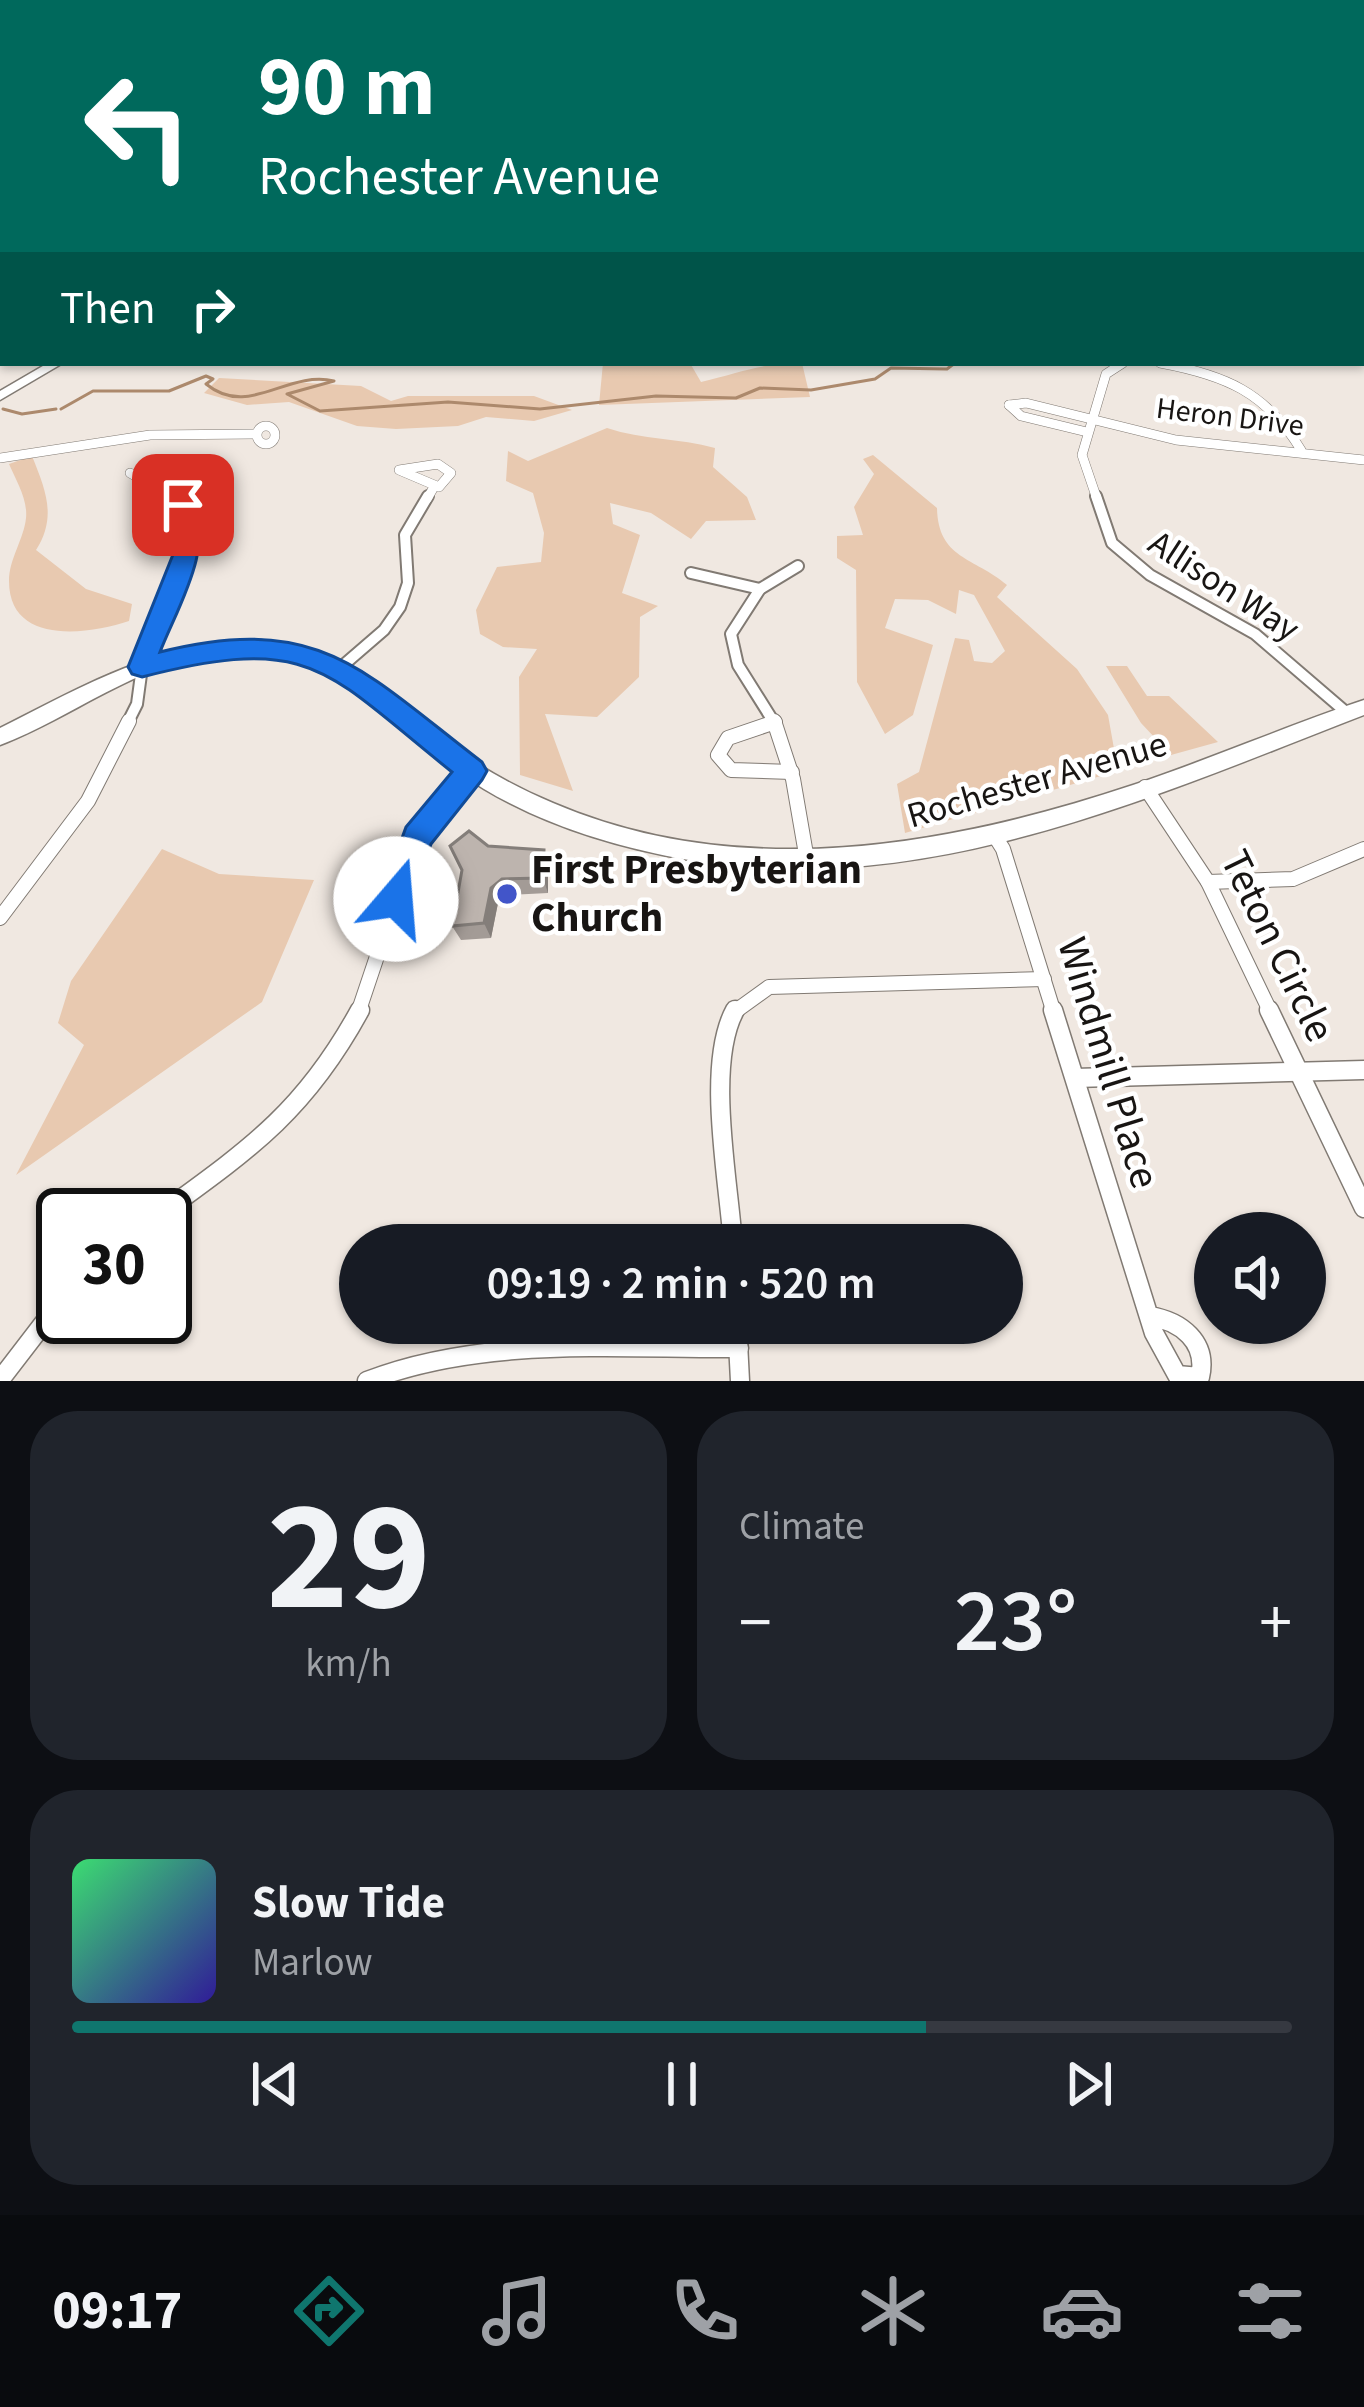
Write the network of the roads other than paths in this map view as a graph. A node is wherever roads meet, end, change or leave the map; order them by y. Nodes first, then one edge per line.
1 (52, 366) edge
2 (1119, 366) edge
3 (1176, 366) edge
4 (0, 396) edge
5 (1092, 418) junction
6 (1087, 432) junction
7 (255, 434) dead end
8 (1301, 450) junction
9 (0, 458) edge
10 (1364, 460) edge
11 (130, 473) dead end
12 (434, 488) junction
13 (798, 566) dead end
14 (691, 574) dead end
15 (742, 585) junction
16 (760, 589) junction
17 (749, 604) junction
18 (142, 667) junction
19 (340, 668) junction
20 (1356, 710) edge
21 (775, 722) junction
22 (0, 736) edge
23 (472, 771) junction
24 (792, 772) junction
25 (1145, 787) junction
26 (993, 833) junction
27 (1364, 849) edge
28 (807, 860) junction
29 (1208, 882) junction
30 (0, 918) edge
31 (1044, 979) junction
32 (1364, 1070) edge
33 (1298, 1072) junction
34 (1075, 1078) junction
35 (192, 1191) edge
36 (1364, 1208) edge
37 (732, 1224) edge
38 (1149, 1316) dead end
39 (36, 1333) edge
40 (739, 1344) edge
41 (739, 1348) junction
42 (0, 1380) edge
43 (367, 1381) edge
44 (740, 1381) edge

1 - 4 main road
2 - 5 street, Allison Way
3 - 8 street
5 - 6 street, Allison Way
5 - 6 street, Heron Drive
5 - 8 street, Heron Drive
6 - 20 street, Allison Way
7 - 9 street
8 - 10 street, Heron Drive
11 - 18 street
12 - 12 street
12 - 19 street
13 - 16 street
14 - 15 street
15 - 16 street
15 - 17 street
16 - 17 street
17 - 21 street
18 - 19 main road, Rochester Avenue
18 - 22 main road, Rochester Avenue
18 - 30 street
19 - 23 main road, Rochester Avenue
20 - 25 main road, Rochester Avenue
21 - 24 street
21 - 24 street
23 - 28 main road, Rochester Avenue
23 - 35 street
24 - 28 street
25 - 26 main road, Rochester Avenue
25 - 29 street, Teton Circle
26 - 28 main road, Rochester Avenue
26 - 31 street, Windmill Place
27 - 29 street
29 - 33 street, Teton Circle
31 - 34 street, Windmill Place
31 - 37 street
32 - 33 street
33 - 34 street
33 - 36 street, Teton Circle
34 - 38 street, Windmill Place
39 - 42 street
40 - 41 street
41 - 43 street
41 - 44 street

